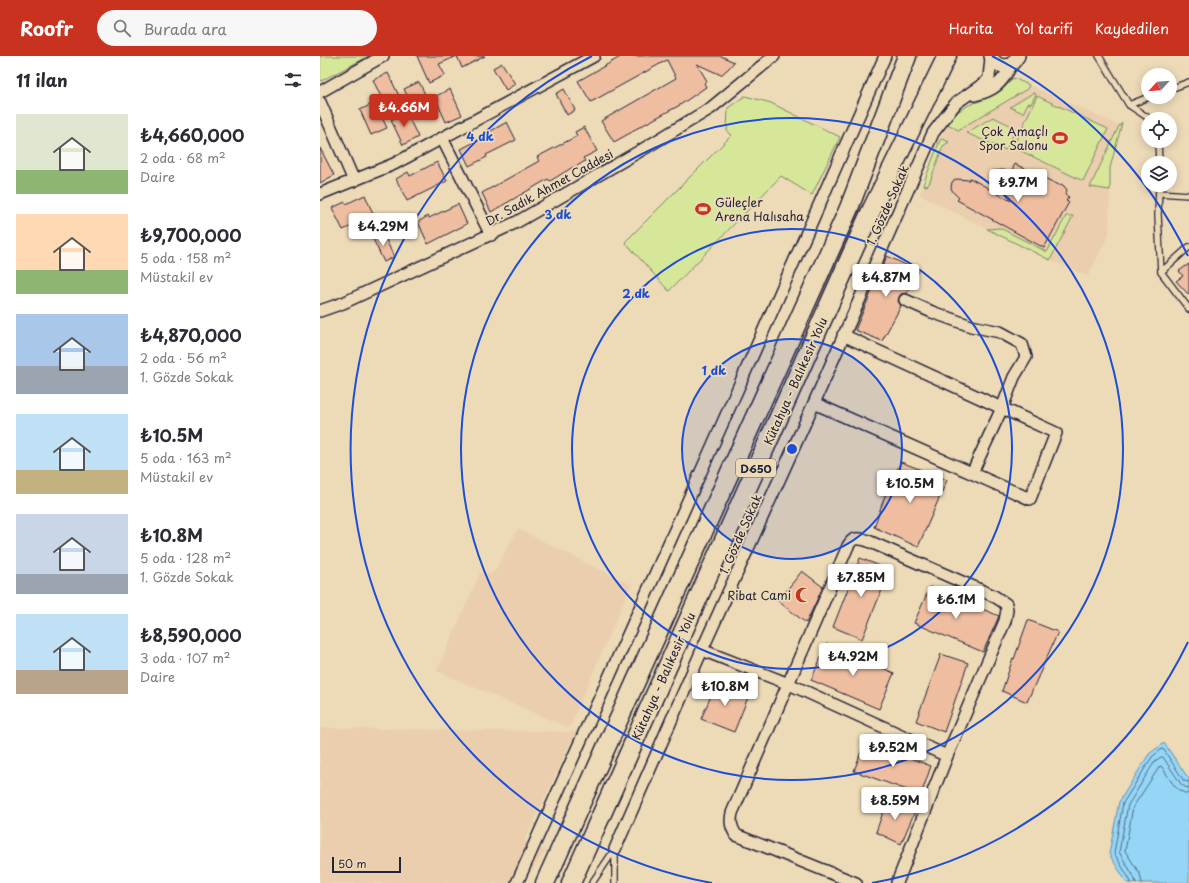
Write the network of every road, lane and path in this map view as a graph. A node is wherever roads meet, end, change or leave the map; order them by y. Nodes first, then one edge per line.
1 (383, 56) edge
2 (594, 56) edge
3 (885, 56) edge
4 (907, 56) edge
5 (946, 56) edge
6 (1099, 56) edge
7 (771, 57) edge
8 (991, 57) edge
9 (1017, 58) edge
10 (1189, 82) edge
11 (1177, 86) edge
12 (320, 92) edge
13 (1141, 100) edge
14 (320, 102) edge
15 (956, 103) junction
16 (1129, 105) junction
17 (1141, 113) edge
18 (442, 138) junction
19 (354, 180) junction
20 (1158, 193) joint
21 (320, 194) edge
22 (1189, 195) edge
23 (491, 235) junction
24 (1189, 247) edge
25 (1161, 272) junction
26 (905, 300) dead end
27 (1189, 308) edge
28 (320, 311) edge
29 (843, 335) junction
30 (814, 403) junction
31 (1002, 408) junction
32 (972, 473) junction
33 (702, 650) junction
34 (789, 684) junction
35 (947, 756) junction
36 (615, 849) junction
37 (839, 880) edge
38 (517, 883) edge
39 (545, 883) edge
40 (571, 883) edge
41 (592, 883) edge
42 (615, 883) edge
43 (856, 883) edge
44 (897, 883) edge

1 - 12 street
2 - 18 street
3 - 38 street
4 - 39 highway, Kütahya - Balıkesir Yolu / D650
5 - 40 highway, Kütahya - Balıkesir Yolu / D650
6 - 16 lane
7 - 23 street, Dr. Sadık Ahmet Caddesi
8 - 9 street
8 - 15 street
9 - 15 street
10 - 11 lane
13 - 16 lane
14 - 19 street
15 - 29 street, 1. Gözde Sokak
16 - 17 lane
18 - 19 street
18 - 23 street
19 - 21 street
20 - 22 lane
20 - 25 lane
23 - 28 street, Dr. Sadık Ahmet Caddesi
24 - 25 lane
25 - 27 lane
26 - 31 street
29 - 30 street, 1. Gözde Sokak
29 - 31 street
30 - 32 street
30 - 33 street, 1. Gözde Sokak
31 - 32 street
31 - 32 street
33 - 34 street
33 - 36 street, 1. Gözde Sokak
34 - 35 street
34 - 35 street
34 - 37 street
35 - 44 street
36 - 41 lane
36 - 42 lane
37 - 43 street

